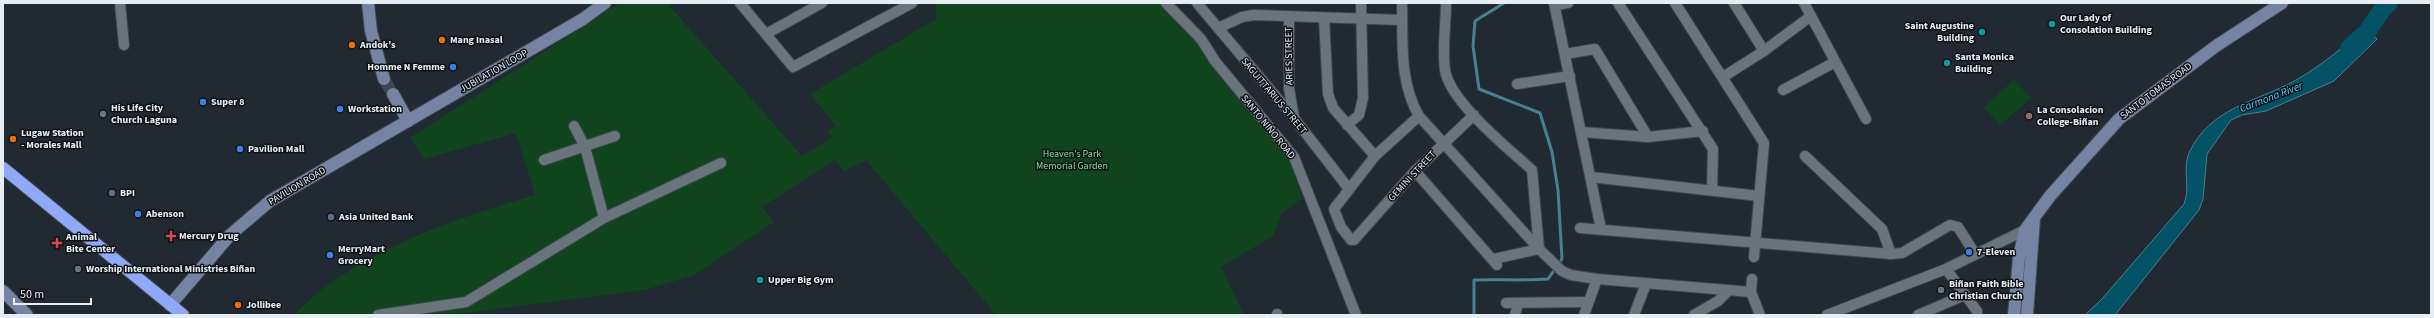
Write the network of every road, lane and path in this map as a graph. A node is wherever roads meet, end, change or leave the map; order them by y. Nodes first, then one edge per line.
1 (120, 3) edge
2 (368, 3) edge
3 (605, 3) edge
4 (740, 3) edge
5 (822, 3) edge
6 (912, 3) edge
7 (1166, 3) edge
8 (1197, 3) edge
9 (1362, 3) edge
10 (1402, 3) edge
11 (1446, 3) edge
12 (1568, 3) edge
13 (1618, 3) edge
14 (1675, 3) edge
15 (1734, 3) edge
16 (1804, 3) edge
17 (2282, 3) edge
18 (1554, 4) edge
19 (1811, 16) junction
20 (1289, 17) junction
21 (1324, 18) junction
22 (1362, 19) junction
23 (1402, 20) junction
24 (1218, 28) junction
25 (766, 34) junction
26 (124, 45) dead end
27 (1764, 51) junction
28 (1565, 54) junction
29 (1835, 62) junction
30 (1570, 76) junction
31 (1723, 77) junction
32 (384, 79) tunnel mouth
33 (1517, 84) dead end
34 (1784, 90) dead end
35 (393, 94) tunnel mouth
36 (1474, 115) junction
37 (1419, 116) junction
38 (1294, 118) junction
39 (1866, 119) dead end
40 (408, 121) junction
41 (1347, 125) junction
42 (574, 126) dead end
43 (1703, 131) junction
44 (1581, 132) junction
45 (615, 136) dead end
46 (1648, 137) junction
47 (1443, 143) junction
48 (585, 147) junction
49 (1375, 156) junction
50 (1805, 156) dead end
51 (544, 160) dead end
52 (721, 163) dead end
53 (3, 168) edge
54 (1415, 171) junction
55 (1591, 177) junction
56 (1349, 189) junction
57 (1712, 190) junction
58 (1760, 196) junction
59 (604, 218) junction
60 (2034, 219) junction
61 (1580, 228) dead end
62 (1601, 229) junction
63 (2025, 230) junction
64 (1756, 243) junction
65 (1539, 249) junction
66 (1891, 254) junction
67 (1975, 254) junction
68 (1754, 257) dead end
69 (1946, 269) junction
70 (1597, 279) junction
71 (1752, 279) dead end
72 (1646, 284) junction
73 (3, 291) edge
74 (1728, 291) junction
75 (1751, 292) junction
76 (1965, 295) junction
77 (1588, 302) junction
78 (1506, 303) dead end
79 (1518, 304) junction
80 (170, 305) junction
81 (1844, 312) edge
82 (28, 315) edge
83 (183, 315) edge
84 (378, 315) edge
85 (1356, 315) edge
86 (1516, 315) edge
87 (1584, 315) edge
88 (1634, 315) edge
89 (1694, 315) edge
90 (1760, 315) edge
91 (1827, 315) edge
92 (1918, 315) edge
93 (1976, 315) edge
94 (2014, 315) edge
95 (2027, 315) edge

1 - 26 street
2 - 32 main road
3 - 40 main road, JUBILATION LOOP
4 - 25 street
5 - 25 street
6 - 25 street
7 - 85 street, SANTO NIÑO ROAD
8 - 24 street, SAGUITTARIUS STREET
9 - 22 street
10 - 23 street
11 - 36 street
12 - 18 street
13 - 43 street
14 - 31 street
15 - 27 street
16 - 19 street
17 - 60 main road, SANTO TOMAS ROAD
18 - 28 street
19 - 27 street
19 - 29 street
20 - 21 street
20 - 24 street
20 - 38 street, ARIES STREET
21 - 22 street
21 - 41 street
22 - 23 street
22 - 41 street
23 - 37 street
24 - 38 street, SAGUITTARIUS STREET
27 - 31 street
28 - 30 street
28 - 46 street
29 - 34 street
29 - 39 street
30 - 33 street
30 - 44 street
31 - 58 street
35 - 40 main road
36 - 47 street, GEMINI STREET
36 - 65 street
37 - 47 street
37 - 49 street
38 - 56 street, SAGUITTARIUS STREET
40 - 80 main road, PAVILION ROAD
41 - 49 street
42 - 48 street
43 - 46 street
43 - 57 street
44 - 46 street
44 - 55 street
45 - 48 street
47 - 54 street, GEMINI STREET
47 - 65 street
48 - 51 street
48 - 59 street
49 - 56 street
50 - 66 street
52 - 59 street
53 - 80 highway
54 - 56 street, GEMINI STREET
54 - 65 street
55 - 57 street
55 - 62 street
57 - 58 street
58 - 64 street
59 - 84 street
60 - 63 main road, SANTO TOMAS ROAD
60 - 95 main road
61 - 62 street
62 - 64 street
63 - 67 street
63 - 94 main road
64 - 66 street
64 - 68 street
65 - 70 street
66 - 67 street
67 - 69 street
69 - 76 street
69 - 81 street
70 - 72 street
70 - 77 street
71 - 75 street
72 - 74 street
72 - 88 street
73 - 82 main road
74 - 75 street
74 - 89 street
75 - 90 street
76 - 92 street
76 - 93 street
77 - 79 street
77 - 87 street
78 - 79 street
79 - 86 street
80 - 83 highway
81 - 91 street

